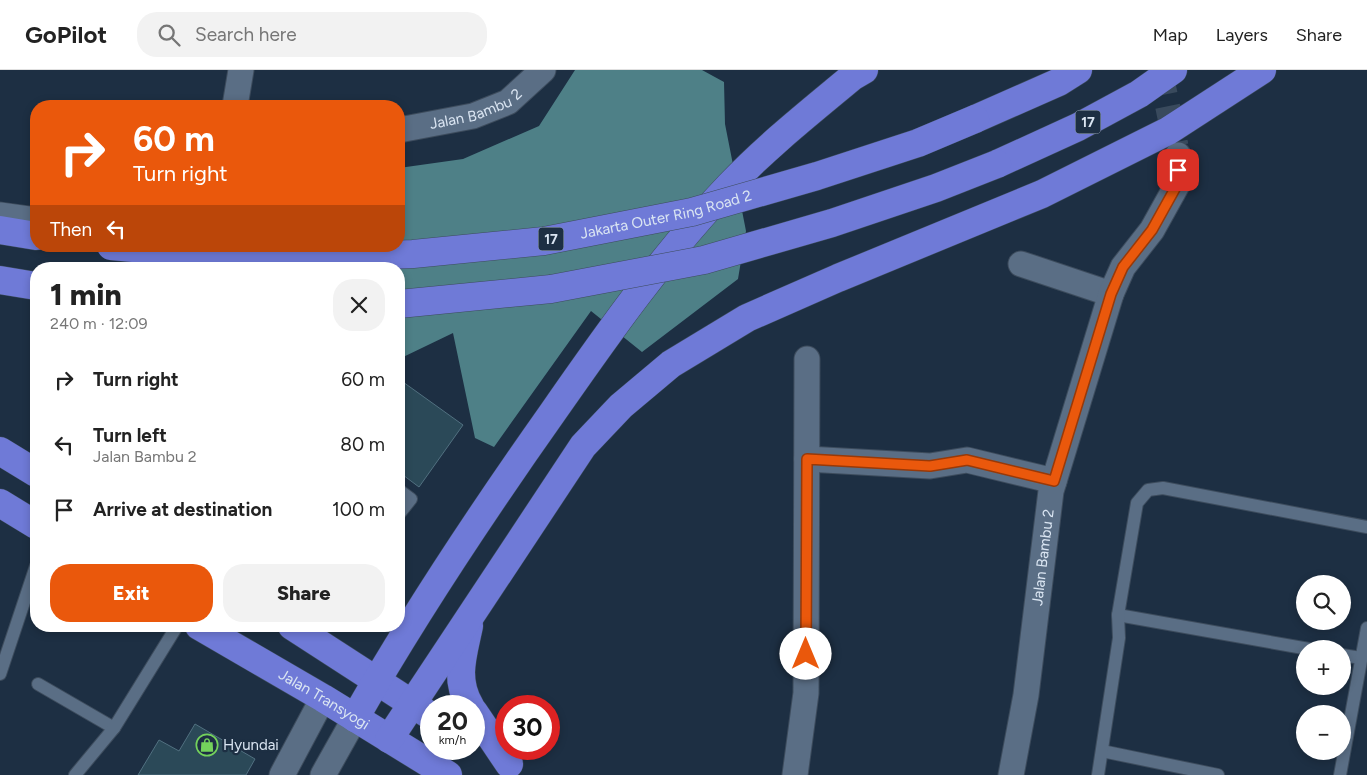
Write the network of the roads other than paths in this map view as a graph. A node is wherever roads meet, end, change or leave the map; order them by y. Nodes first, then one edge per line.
1 (241, 70) edge
2 (864, 70) edge
3 (1078, 70) edge
4 (1174, 70) edge
5 (1262, 70) edge
6 (540, 71) edge
7 (236, 100) edge
8 (405, 129) edge
9 (1178, 155) tunnel mouth
10 (0, 215) edge
11 (30, 219) edge
12 (0, 230) edge
13 (30, 235) edge
14 (177, 252) edge
15 (1020, 264) dead end
16 (0, 275) edge
17 (30, 279) edge
18 (0, 280) edge
19 (30, 285) edge
20 (1111, 294) junction
21 (405, 303) edge
22 (807, 359) dead end
23 (0, 451) edge
24 (807, 459) junction
25 (30, 469) edge
26 (1054, 481) junction
27 (405, 495) edge
28 (0, 503) edge
29 (405, 506) edge
30 (30, 520) edge
31 (1367, 527) edge
32 (30, 583) edge
33 (431, 595) junction
34 (405, 610) edge
35 (472, 612) junction
36 (1118, 615) junction
37 (1367, 628) edge
38 (173, 632) edge
39 (209, 632) edge
40 (301, 632) edge
41 (1296, 647) edge
42 (1351, 656) edge
43 (1361, 658) junction
44 (2, 660) edge
45 (0, 674) edge
46 (376, 680) junction
47 (38, 684) dead end
48 (429, 695) edge
49 (464, 695) edge
50 (323, 698) junction
51 (420, 709) edge
52 (420, 711) edge
53 (355, 718) junction
54 (485, 726) edge
55 (114, 728) junction
56 (389, 739) junction
57 (485, 749) edge
58 (1102, 752) junction
59 (518, 770) edge
60 (75, 775) edge
61 (282, 775) edge
62 (324, 775) edge
63 (448, 775) edge
64 (794, 775) edge
65 (1011, 775) edge
66 (1098, 775) edge
67 (1218, 775) edge
68 (1340, 775) edge

1 - 7 street
2 - 33 highway, bridge
3 - 14 highway, Jakarta Outer Ring Road 2 / 17, bridge
4 - 21 highway, 17, bridge
5 - 35 highway
6 - 8 street, Jalan Bambu 2
9 - 20 street, Jalan Bambu 2
10 - 11 street
12 - 13 highway
15 - 20 street
16 - 17 lane
18 - 19 highway
20 - 26 street, Jalan Bambu 2
22 - 24 street
23 - 25 highway
24 - 26 street
24 - 64 street
26 - 65 street, Jalan Bambu 2
27 - 29 lane
28 - 30 highway
31 - 36 lane
32 - 44 lane
33 - 34 highway
33 - 46 highway
35 - 48 highway
35 - 49 highway
36 - 41 lane
36 - 58 lane
37 - 43 lane
38 - 55 lane
39 - 50 highway, Jalan Transyogi
40 - 46 highway
42 - 43 lane
43 - 68 lane
44 - 45 lane
46 - 51 highway
46 - 53 highway
47 - 55 lane
50 - 53 highway, Jalan Transyogi
50 - 61 street
52 - 56 highway
53 - 56 highway, Jalan Transyogi
53 - 62 street
54 - 59 highway
55 - 60 lane
56 - 63 highway, Jalan Transyogi
57 - 59 highway
58 - 66 lane
58 - 67 lane

